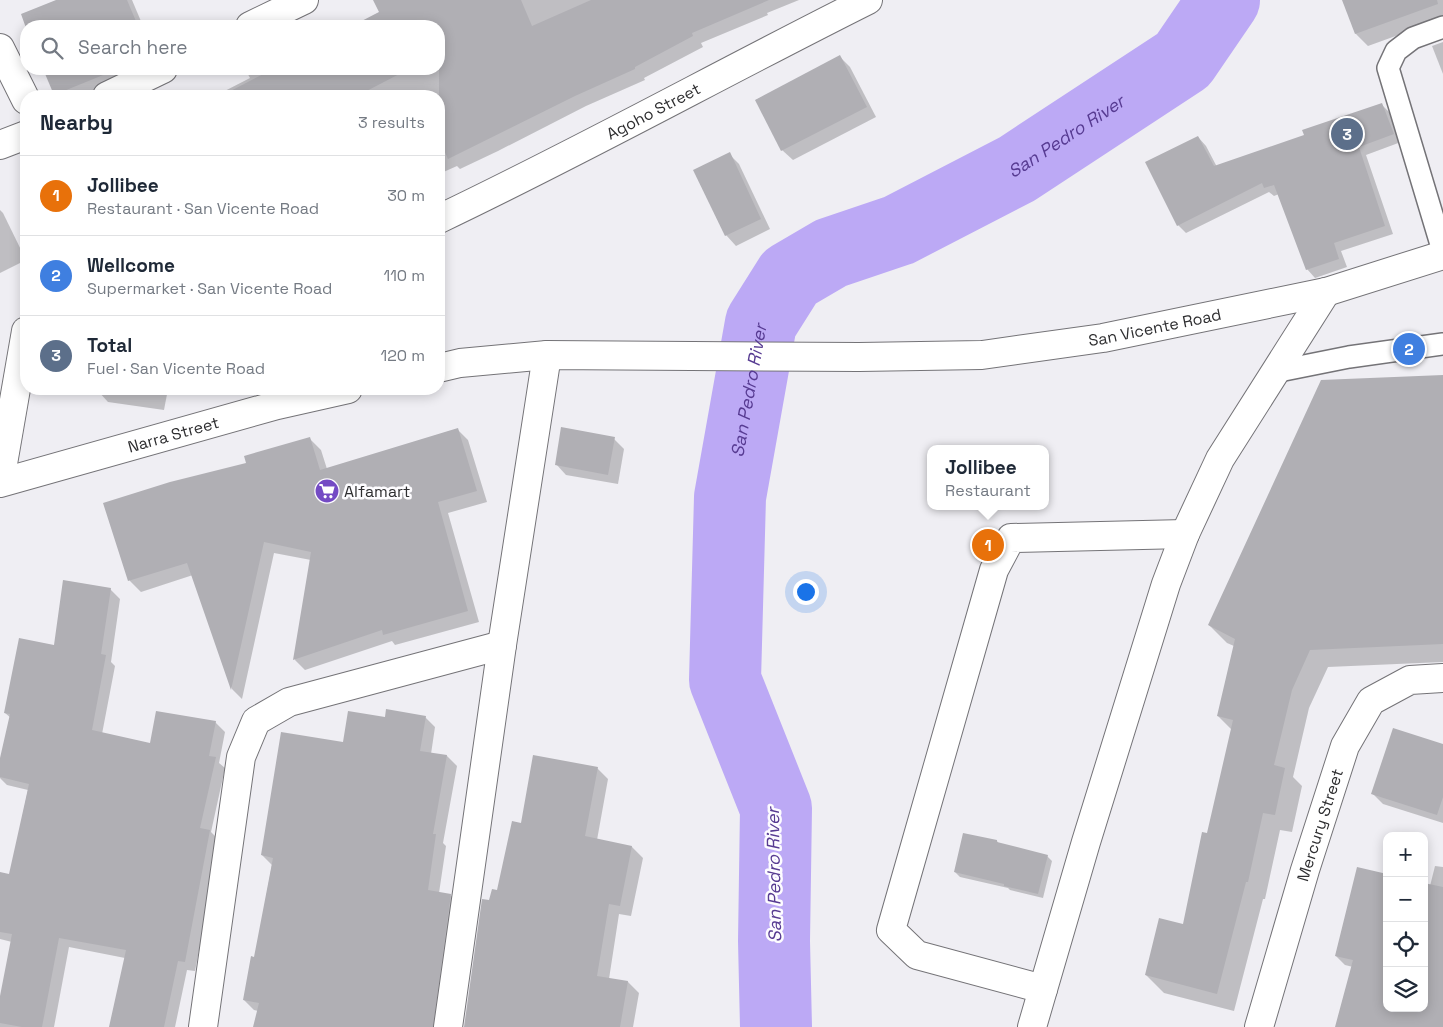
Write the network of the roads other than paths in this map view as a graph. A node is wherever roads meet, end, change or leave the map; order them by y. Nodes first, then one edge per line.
1 (304, 0) edge
2 (868, 0) edge
3 (262, 20) edge
4 (1443, 27) edge
5 (0, 48) edge
6 (151, 75) edge
7 (21, 90) edge
8 (119, 90) edge
9 (20, 137) edge
10 (0, 145) edge
11 (445, 216) edge
12 (1443, 251) edge
13 (1443, 255) edge
14 (1326, 292) junction
15 (1443, 344) edge
16 (547, 355) junction
17 (20, 366) edge
18 (445, 367) edge
19 (1274, 372) junction
20 (294, 395) edge
21 (276, 397) edge
22 (0, 482) edge
23 (1185, 534) junction
24 (502, 644) junction
25 (1443, 678) edge
26 (1043, 989) junction
27 (203, 1027) edge
28 (448, 1027) edge
29 (1032, 1027) edge
30 (1259, 1027) edge

1 - 3 street
2 - 11 street, Agoho Street
4 - 12 lane
5 - 7 street
6 - 8 street
9 - 10 street
13 - 14 street, San Vicente Road
14 - 16 street, San Vicente Road
14 - 19 street
15 - 19 lane
16 - 18 street
16 - 24 street
17 - 22 street
19 - 23 street
20 - 21 street, Narra Street
21 - 22 street, Narra Street
23 - 26 street
23 - 26 street
24 - 27 street
24 - 28 street
25 - 30 street, Mercury Street
26 - 29 street

